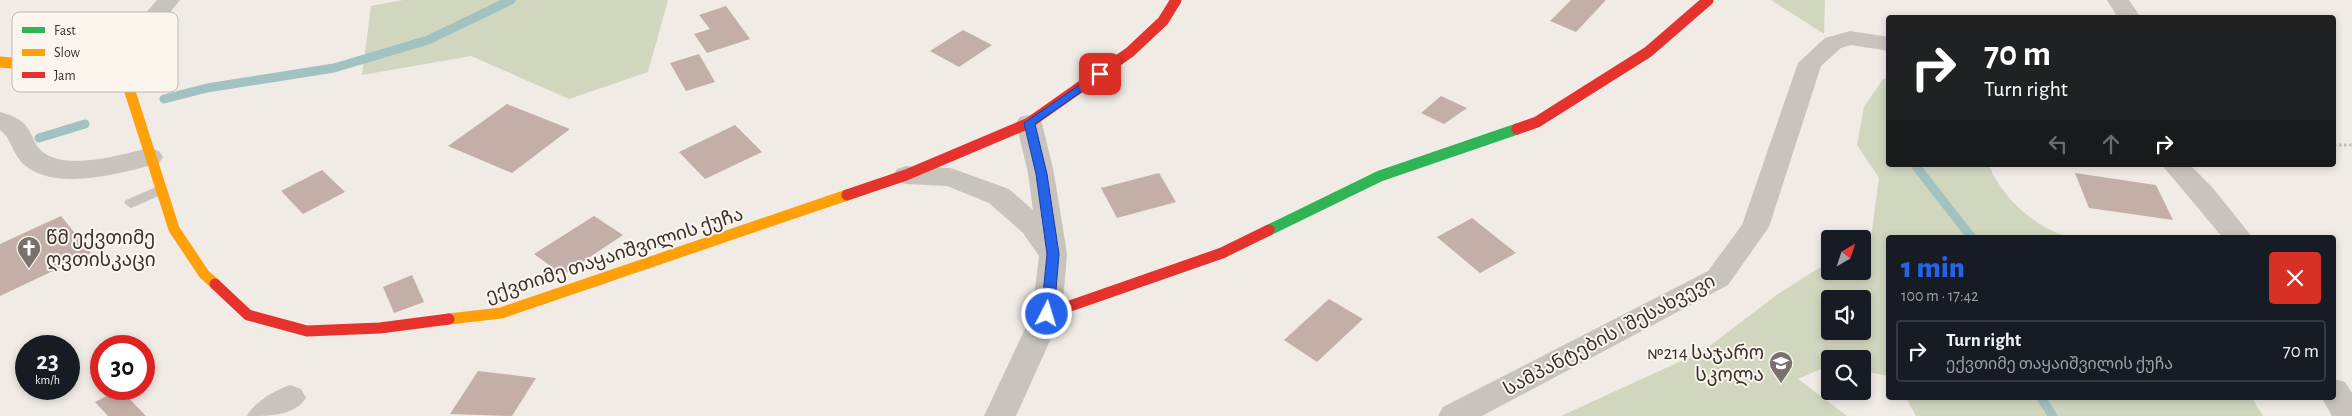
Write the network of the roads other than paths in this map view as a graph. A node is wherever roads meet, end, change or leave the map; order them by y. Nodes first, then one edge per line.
1 (169, 0) edge
2 (1176, 0) edge
3 (1708, 0) edge
4 (2118, 0) edge
5 (158, 12) edge
6 (2128, 15) edge
7 (1886, 44) edge
8 (130, 92) edge
9 (0, 120) edge
10 (1029, 123) junction
11 (150, 157) junction
12 (2177, 167) edge
13 (906, 175) junction
14 (161, 190) junction
15 (131, 203) dead end
16 (2237, 235) edge
17 (1053, 254) junction
18 (1047, 314) junction
19 (2336, 394) edge
20 (290, 398) dead end
21 (264, 416) edge
22 (1000, 416) edge
23 (1454, 416) edge
24 (2349, 416) edge

1 - 5 street
2 - 10 street, ექვთიმე თაყაიშვილის ქუჩა
3 - 18 street
4 - 6 street
7 - 23 street, სამპანტების I შესახვევი
8 - 11 street, ექვთიმე თაყაიშვილის ქუჩა
9 - 11 street
10 - 13 street, ექვთიმე თაყაიშვილის ქუჩა
10 - 17 street
11 - 14 street, ექვთიმე თაყაიშვილის ქუჩა
12 - 16 street
13 - 14 street, ექვთიმე თაყაიშვილის ქუჩა
13 - 17 street
14 - 15 lane
17 - 18 street
18 - 22 street
19 - 24 street
20 - 21 street

